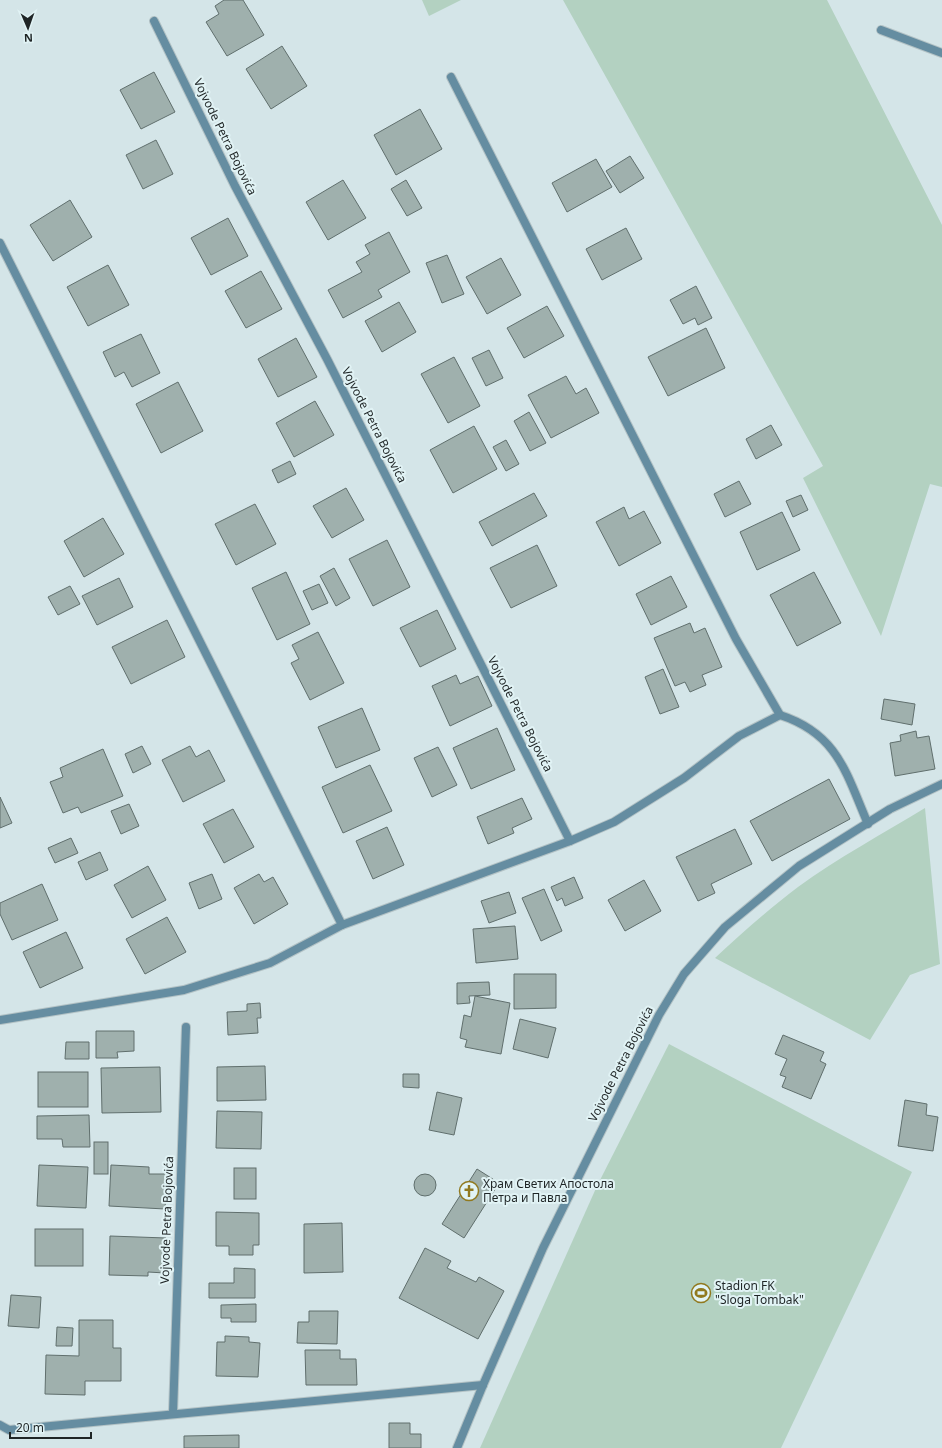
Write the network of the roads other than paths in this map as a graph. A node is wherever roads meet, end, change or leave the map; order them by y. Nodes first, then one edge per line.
1 (154, 21) dead end
2 (881, 30) dead end
3 (942, 53) edge
4 (451, 77) dead end
5 (0, 243) edge
6 (780, 715) junction
7 (942, 784) edge
8 (868, 824) junction
9 (570, 841) junction
10 (342, 925) junction
11 (0, 1020) edge
12 (186, 1027) dead end
13 (483, 1385) junction
14 (174, 1414) junction
15 (0, 1426) edge
16 (457, 1448) edge

1 - 9 street, Vojvode Petra Bojovića
2 - 3 street
4 - 6 street
5 - 10 street
6 - 8 street
6 - 9 street
7 - 8 street, Vojvode Petra Bojovića
8 - 13 street, Vojvode Petra Bojovića
9 - 10 street
10 - 11 street
12 - 14 street, Vojvode Petra Bojovića
13 - 14 street
13 - 16 street, Vojvode Petra Bojovića
14 - 15 street

